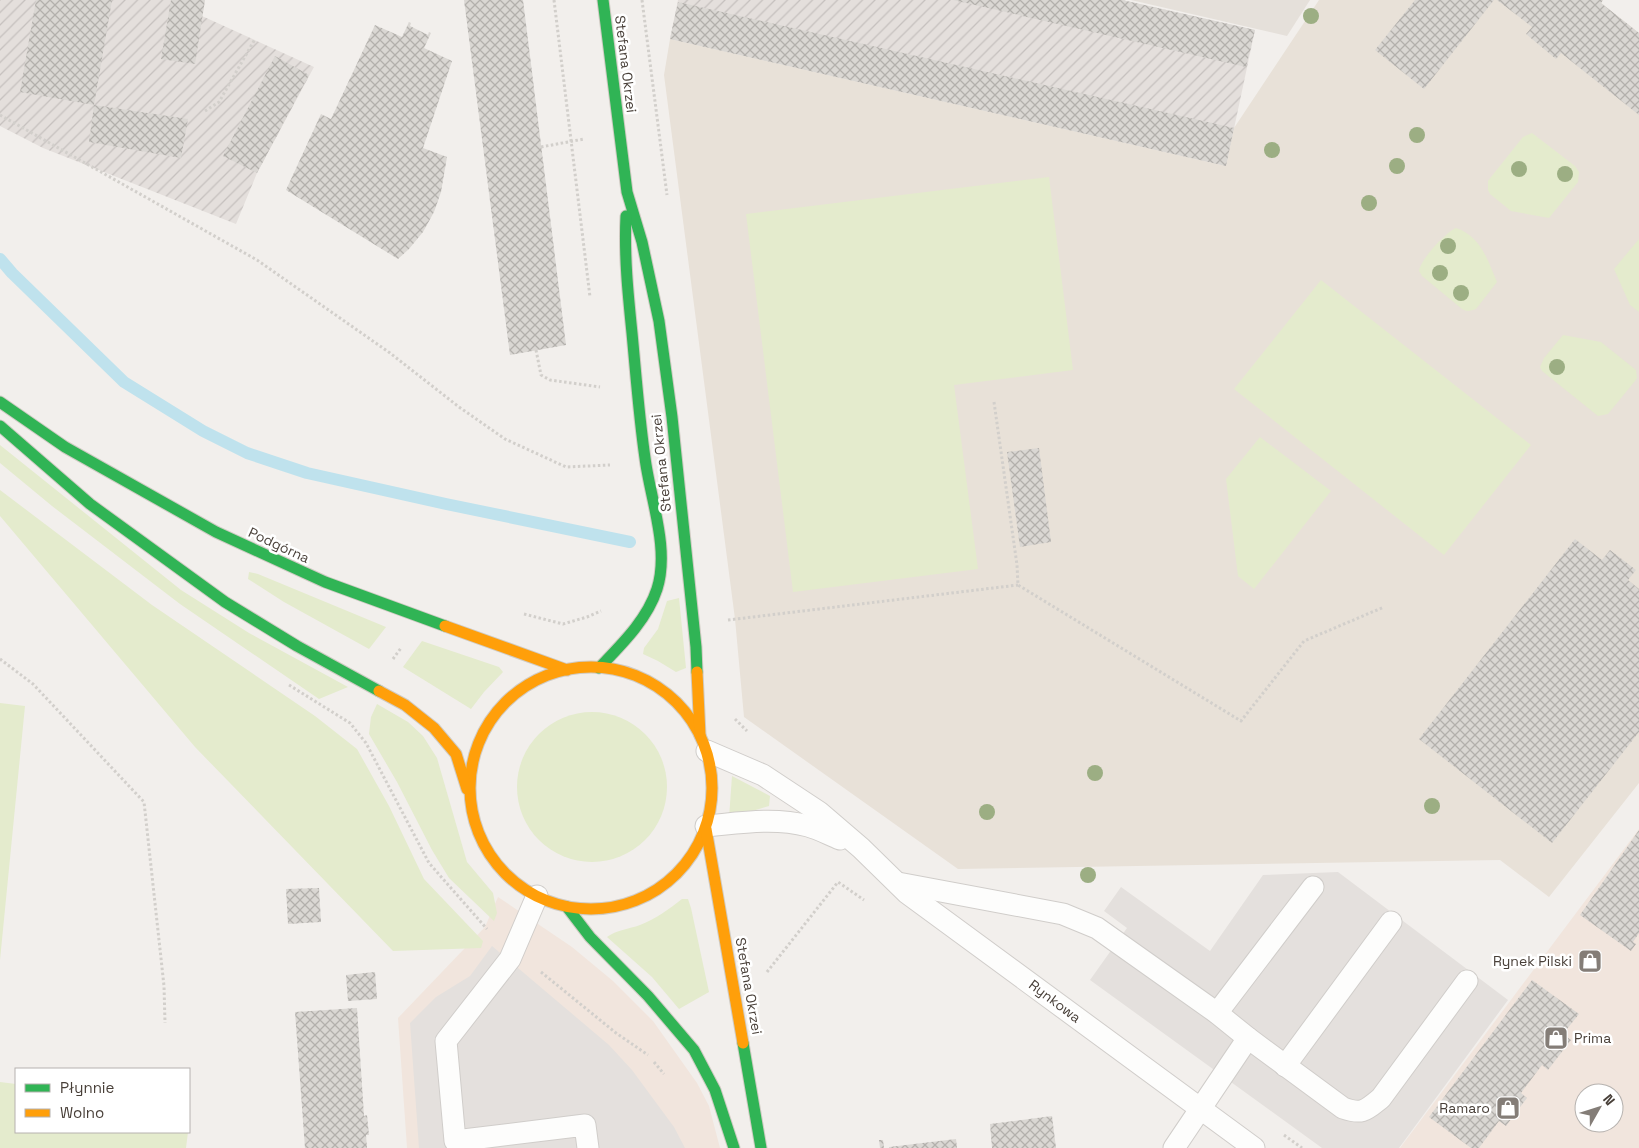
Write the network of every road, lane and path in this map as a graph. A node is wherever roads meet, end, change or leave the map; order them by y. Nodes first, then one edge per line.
1 (554, 0) edge
2 (602, 0) edge
3 (642, 0) edge
4 (255, 39) dead end
5 (205, 111) dead end
6 (0, 115) edge
7 (620, 135) junction
8 (572, 141) junction
9 (541, 147) dead end
10 (627, 192) junction
11 (668, 200) dead end
12 (591, 301) dead end
13 (536, 350) dead end
14 (600, 378) dead end
15 (601, 387) junction
16 (602, 396) dead end
17 (0, 402) edge
18 (994, 402) dead end
19 (0, 426) edge
20 (645, 462) junction
21 (1018, 585) junction
22 (1384, 607) dead end
23 (604, 610) dead end
24 (515, 611) dead end
25 (724, 612) dead end
26 (422, 618) junction
27 (0, 659) edge
28 (599, 668) junction
29 (567, 670) junction
30 (288, 684) dead end
31 (374, 688) junction
32 (733, 709) dead end
33 (350, 723) junction
34 (748, 732) dead end
35 (703, 743) junction
36 (471, 803) junction
37 (706, 827) junction
38 (861, 848) junction
39 (898, 883) junction
40 (1313, 887) dead end
41 (536, 896) junction
42 (870, 904) dead end
43 (568, 907) junction
44 (1391, 922) dead end
45 (513, 950) junction
46 (765, 975) dead end
47 (1467, 981) dead end
48 (1217, 1013) junction
49 (165, 1023) dead end
50 (1248, 1038) junction
51 (647, 1054) dead end
52 (1286, 1066) junction
53 (1200, 1109) junction
54 (1279, 1131) dead end
55 (588, 1148) edge
56 (734, 1148) edge
57 (762, 1148) edge
58 (1174, 1148) edge
59 (1254, 1148) edge
60 (1302, 1148) edge

1 - 8 path
2 - 7 street, Stefana Okrzei
3 - 11 path
4 - 5 path
6 - 20 path
7 - 8 path
7 - 10 street, Stefana Okrzei
8 - 9 path
8 - 12 path
10 - 20 street, Stefana Okrzei
10 - 35 street, Stefana Okrzei
13 - 15 path
14 - 15 path
15 - 16 path
17 - 26 street, Podgórna
18 - 21 path
19 - 31 street
20 - 28 street, Stefana Okrzei
21 - 22 path
21 - 25 path
23 - 24 path
26 - 29 street, Podgórna
26 - 31 path
27 - 49 path
28 - 29 street
28 - 35 street
29 - 36 street
30 - 33 path
31 - 33 path
31 - 36 street
32 - 34 path
33 - 45 path
35 - 37 street
35 - 38 lane, Rynkowa
36 - 41 street
37 - 38 lane, Rynkowa
37 - 43 street
37 - 57 street, Stefana Okrzei
38 - 39 lane, Rynkowa
39 - 48 lane
39 - 53 lane, Rynkowa
40 - 48 lane
41 - 43 street
41 - 45 lane
42 - 46 path
43 - 56 street
44 - 52 lane
45 - 51 path
45 - 55 lane
47 - 52 lane
48 - 50 lane
50 - 52 lane
50 - 53 lane
53 - 58 lane
53 - 59 lane, Rynkowa
54 - 60 path

